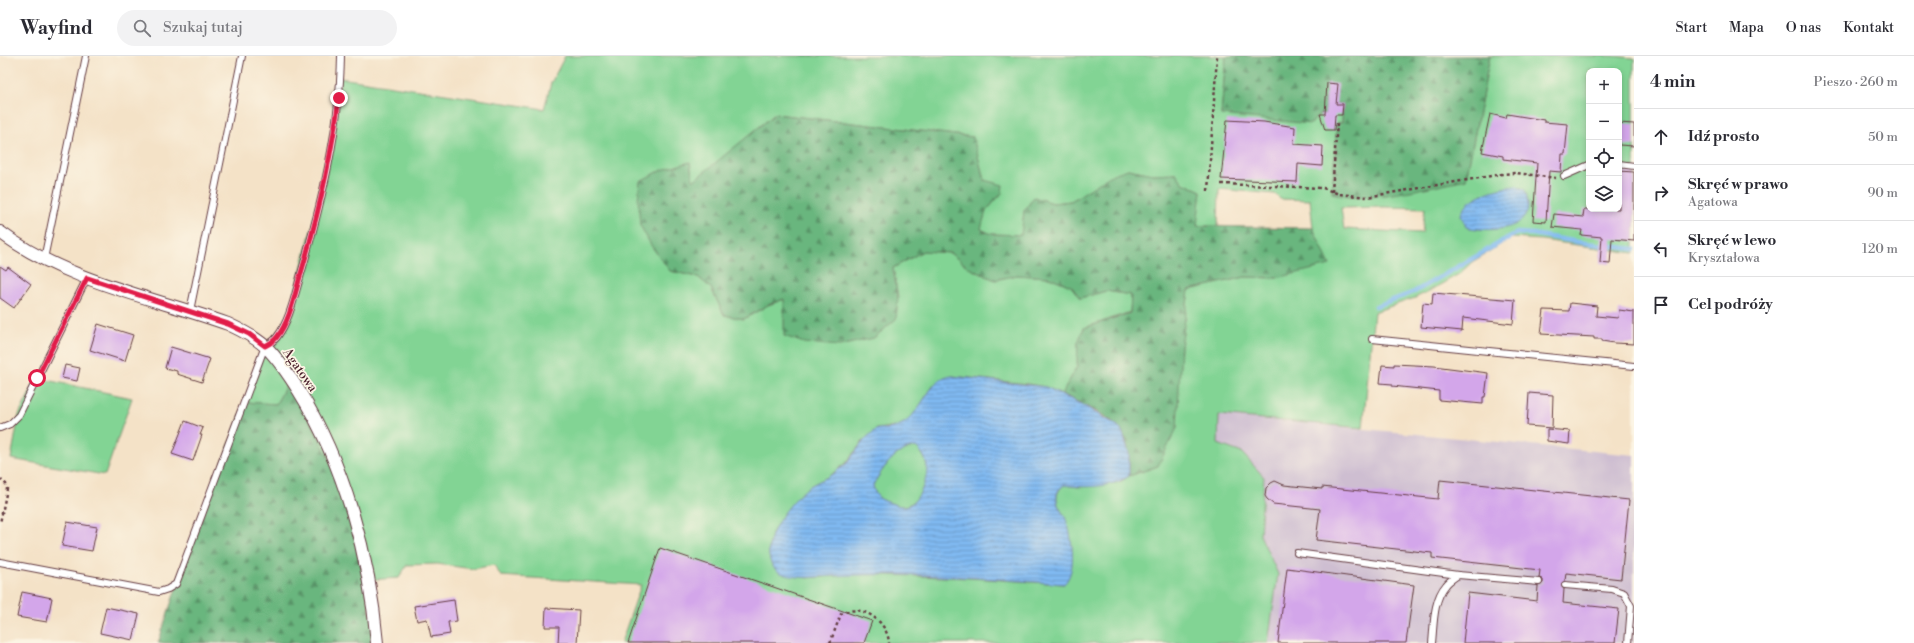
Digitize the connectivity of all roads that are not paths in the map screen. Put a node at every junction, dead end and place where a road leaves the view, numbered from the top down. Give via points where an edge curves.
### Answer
1 (86, 56) edge
2 (242, 56) edge
3 (341, 56) edge
4 (1622, 164) edge
5 (1586, 166) edge
6 (1634, 166) edge
7 (1564, 176) road end
8 (0, 232) edge
9 (44, 260) junction
10 (87, 278) junction
11 (190, 311) junction
12 (1372, 339) dead end
13 (265, 346) junction
14 (1634, 366) edge
15 (0, 428) edge
16 (1297, 553) dead end
17 (0, 562) edge
18 (1458, 575) junction
19 (1539, 582) dead end
20 (1565, 585) dead end
21 (378, 643) edge
22 (1432, 643) edge
23 (1628, 643) edge

1 - 9 lane
2 - 11 lane
3 - 13 lane via 335,129 310,241 290,310 278,336
4 - 6 lane
5 - 7 lane
8 - 9 street, Agatowa
9 - 10 street, Agatowa
10 - 11 street, Agatowa
10 - 15 lane via 19,415 10,424
11 - 13 street, Agatowa via 238,328
12 - 14 lane
13 - 17 lane via 176,584 159,592
13 - 21 street, Agatowa via 278,359 303,398 334,461 347,496 367,571
16 - 18 lane
18 - 19 lane
18 - 22 lane via 1446,585 1439,597 1435,609
20 - 23 lane via 1612,589 1624,594 1631,606

